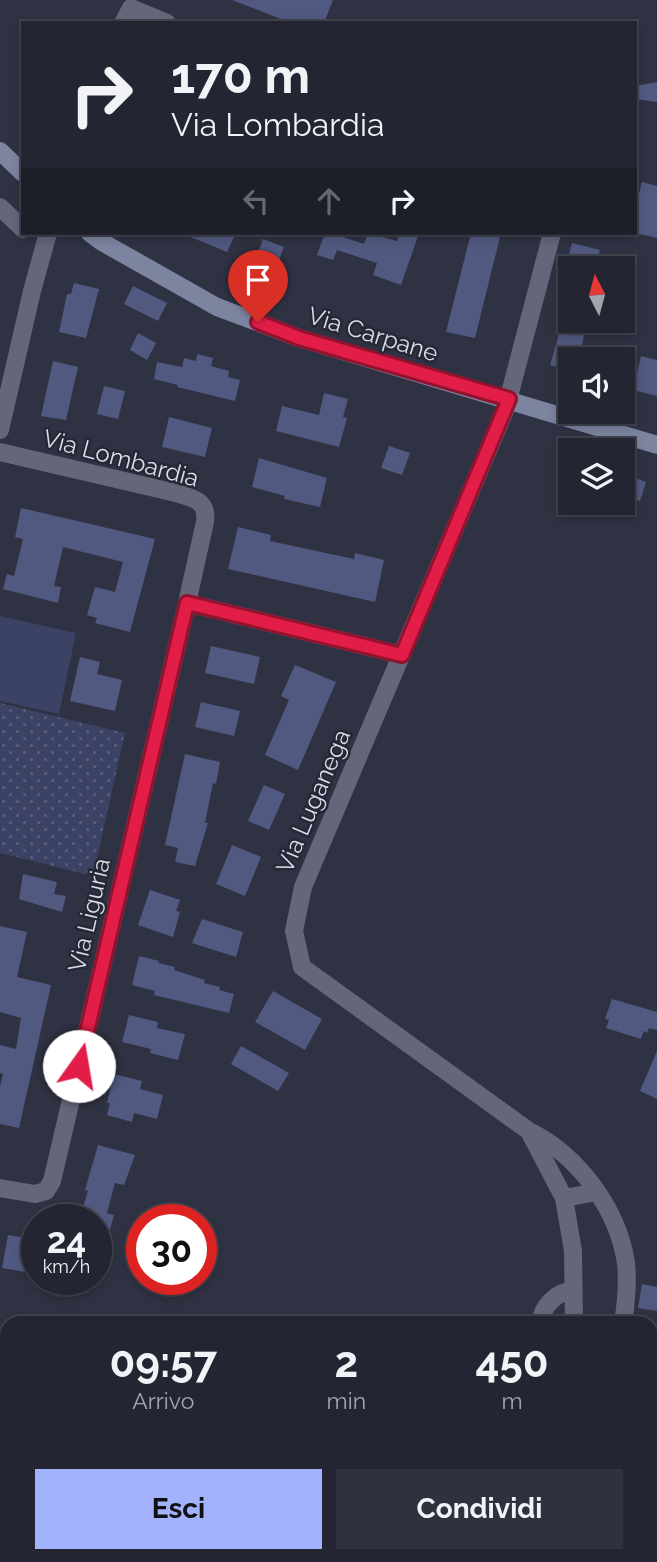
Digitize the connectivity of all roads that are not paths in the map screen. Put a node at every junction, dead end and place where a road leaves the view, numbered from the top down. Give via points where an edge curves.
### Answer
1 (123, 21) edge
2 (162, 21) edge
3 (0, 150) edge
4 (21, 171) edge
5 (0, 207) edge
6 (21, 227) edge
7 (93, 235) edge
8 (551, 235) edge
9 (47, 237) edge
10 (509, 399) junction
11 (1, 424) edge
12 (657, 445) edge
13 (0, 452) edge
14 (187, 603) junction
15 (402, 655) junction
16 (529, 1131) junction
17 (579, 1170) junction
18 (554, 1178) junction
19 (0, 1188) edge
20 (597, 1192) junction
21 (564, 1198) junction
22 (573, 1291) junction
23 (541, 1316) edge
24 (574, 1316) edge
25 (624, 1316) edge

1 - 2 street via 131,8
3 - 4 street
5 - 6 street
7 - 10 street, Via Carpane via 217,307 299,338
8 - 10 street, Via Luganega
9 - 11 street
10 - 12 street, Via Carpane
10 - 15 street, Via Luganega
13 - 14 street, Via Lombardia via 195,498 206,513
14 - 15 street
14 - 19 street, Via Liguria via 52,1181 46,1191 35,1194
15 - 16 street, Via Luganega via 303,887 294,931 302,967
16 - 17 street, Via Luganega via 552,1142
16 - 18 street, Via Luganega
17 - 18 street
17 - 20 street, Via Luganega
18 - 21 street, Via Luganega
20 - 21 street
20 - 25 street, Via Luganega via 620,1236 626,1264
21 - 22 street, Via Luganega via 573,1251
22 - 23 street via 552,1299
22 - 24 street, Via Luganega

